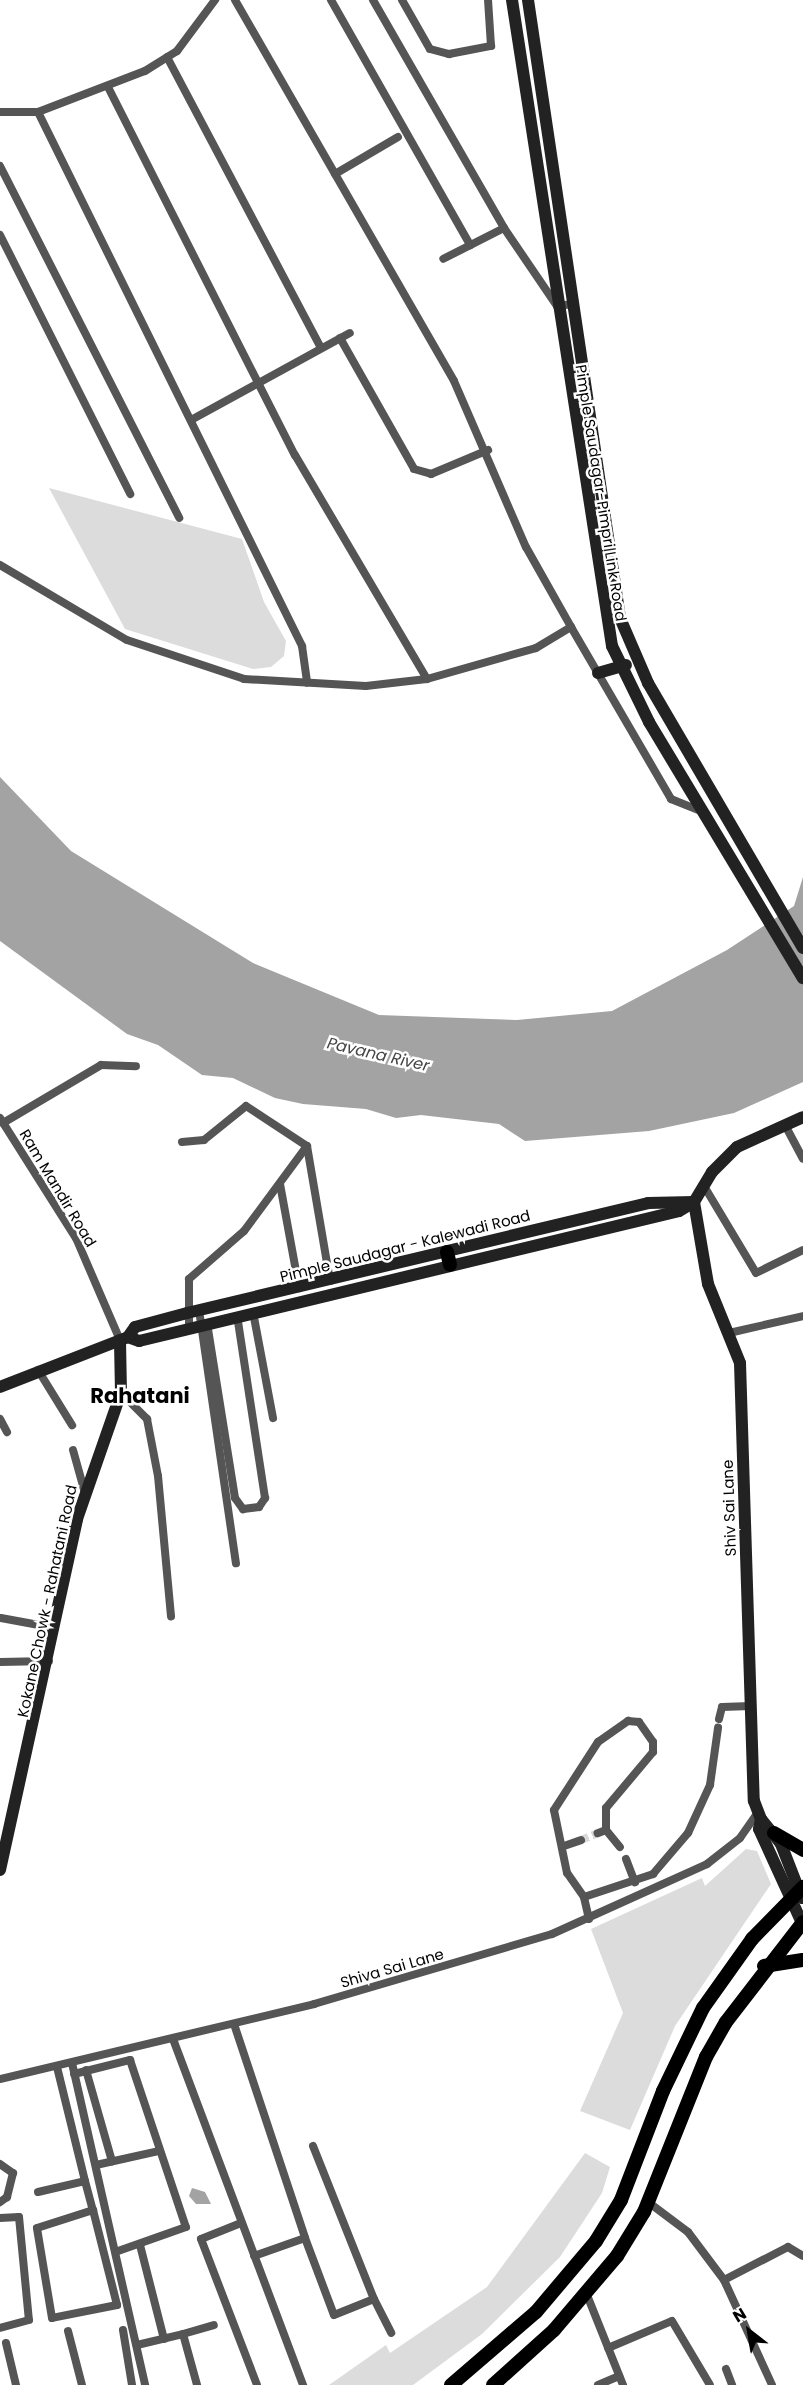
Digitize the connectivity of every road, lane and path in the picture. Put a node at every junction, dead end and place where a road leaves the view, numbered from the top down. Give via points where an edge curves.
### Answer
1 (215, 0) edge
2 (235, 0) edge
3 (331, 0) edge
4 (374, 0) edge
5 (402, 0) edge
6 (488, 0) edge
7 (512, 0) edge
8 (528, 0) edge
9 (167, 57) junction
10 (109, 89) junction
11 (0, 112) edge
12 (38, 112) junction
13 (398, 137) dead end
14 (0, 166) edge
15 (335, 174) junction
16 (504, 228) junction
17 (0, 235) edge
18 (470, 245) junction
19 (443, 259) dead end
20 (573, 304) junction
21 (557, 306) junction
22 (350, 333) dead end
23 (340, 338) junction
24 (321, 348) junction
25 (258, 382) junction
26 (191, 420) junction
27 (488, 450) junction
28 (130, 494) dead end
29 (179, 518) dead end
30 (0, 565) edge
31 (571, 627) junction
32 (637, 662) junction
33 (620, 667) junction
34 (598, 673) junction
35 (427, 679) junction
36 (307, 683) junction
37 (703, 812) junction
38 (803, 948) edge
39 (803, 978) edge
40 (136, 1066) dead end
41 (803, 1117) edge
42 (2, 1120) edge
43 (785, 1125) junction
44 (182, 1142) dead end
45 (308, 1146) junction
46 (803, 1159) edge
47 (280, 1184) junction
48 (704, 1186) junction
49 (694, 1202) junction
50 (803, 1250) edge
51 (448, 1258) junction
52 (330, 1281) junction
53 (299, 1288) junction
54 (193, 1312) junction
55 (253, 1312) junction
56 (237, 1316) junction
57 (803, 1316) edge
58 (198, 1325) junction
59 (729, 1333) junction
60 (124, 1338) junction
61 (38, 1370) junction
62 (0, 1387) edge
63 (121, 1393) junction
64 (273, 1418) dead end
65 (0, 1419) edge
66 (72, 1425) dead end
67 (7, 1432) dead end
68 (73, 1450) dead end
69 (85, 1493) junction
70 (236, 1563) dead end
71 (171, 1616) dead end
72 (1, 1618) edge
73 (55, 1628) junction
74 (49, 1661) junction
75 (0, 1662) edge
76 (751, 1706) junction
77 (759, 1815) junction
78 (774, 1833) junction
79 (581, 1840) tunnel mouth
80 (564, 1846) junction
81 (620, 1847) dead end
82 (803, 1850) edge
83 (626, 1859) dead end
84 (1, 1864) edge
85 (635, 1882) junction
86 (800, 1894) edge
87 (584, 1897) junction
88 (589, 1919) junction
89 (802, 1924) edge
90 (803, 1960) edge
91 (764, 1967) junction
92 (234, 2024) junction
93 (173, 2039) junction
94 (72, 2063) junction
95 (57, 2067) junction
96 (86, 2070) junction
97 (74, 2074) junction
98 (0, 2079) edge
99 (313, 2146) dead end
100 (159, 2151) junction
101 (112, 2161) junction
102 (0, 2164) edge
103 (96, 2165) junction
104 (85, 2181) junction
105 (38, 2192) dead end
106 (0, 2202) edge
107 (648, 2202) junction
108 (93, 2210) junction
109 (0, 2218) edge
110 (241, 2223) junction
111 (305, 2238) junction
112 (140, 2245) junction
113 (118, 2251) junction
114 (254, 2256) junction
115 (803, 2256) edge
116 (724, 2280) junction
117 (586, 2295) junction
118 (374, 2300) junction
119 (214, 2325) dead end
120 (0, 2328) edge
121 (123, 2330) dead end
122 (68, 2331) dead end
123 (391, 2333) dead end
124 (183, 2334) junction
125 (164, 2338) junction
126 (6, 2343) dead end
127 (137, 2345) junction
128 (608, 2348) junction
129 (726, 2369) dead end
130 (619, 2376) junction
131 (16, 2385) edge
132 (82, 2385) edge
133 (132, 2385) edge
134 (145, 2385) edge
135 (197, 2385) edge
136 (257, 2385) edge
137 (303, 2385) edge
138 (451, 2385) edge
139 (493, 2385) edge
140 (598, 2385) edge
141 (623, 2385) edge
142 (710, 2385) edge
143 (732, 2385) edge
144 (772, 2385) edge

1 - 9 street
2 - 15 street
3 - 18 street
4 - 16 street
5 - 6 street via 430,49 449,54 491,46
7 - 21 street, Pimple Saudagar-Pimpri Link Road
8 - 20 street, Pimple Saudagar-Pimpri Link Road
9 - 10 street
9 - 24 street
10 - 12 street
10 - 25 street
11 - 12 street
12 - 26 street
13 - 15 street
14 - 29 street
15 - 27 street
16 - 18 street
16 - 21 street
17 - 28 street
18 - 19 street
20 - 21 street
20 - 32 street, Pimple Saudagar-Pimpri Link Road via 620,618
21 - 33 street, Pimple Saudagar-Pimpri Link Road via 604,621
22 - 23 street
23 - 24 street
23 - 27 street via 414,469 431,474
24 - 25 street
25 - 26 street
25 - 35 street
26 - 36 street via 302,646
27 - 31 street via 526,547
30 - 36 street via 127,640 244,679
31 - 34 street
31 - 35 street via 536,648
32 - 33 street
32 - 38 street, Pimple Saudagar-Pimpri Link Road
33 - 34 street
33 - 37 street, Pimple Saudagar-Pimpri Link Road
34 - 37 street via 671,799
35 - 36 street via 366,686
37 - 39 street, Pimple Saudagar-Pimpri Link Road
40 - 42 street via 101,1065
41 - 43 street
42 - 60 street, Ram Mandir Road via 76,1238
43 - 46 street
43 - 48 street via 737,1147
44 - 45 street via 204,1140 246,1106
45 - 47 street
45 - 52 street
47 - 53 street
47 - 54 street via 244,1231 189,1279
48 - 49 street
48 - 50 street via 756,1274
49 - 51 street, Pimple Saudagar - Kalewadi Road via 679,1211
49 - 59 street, Shiv Sai Lane via 708,1284
51 - 52 street, Pimple Saudagar - Kalewadi Road
51 - 55 street, Pimple Saudagar - Kalewadi Road
52 - 53 street, Pimple Saudagar - Kalewadi Road
53 - 54 street, Pimple Saudagar - Kalewadi Road
54 - 58 street
54 - 60 street, Pimple Saudagar - Kalewadi Road via 135,1328
55 - 56 street, Pimple Saudagar - Kalewadi Road
55 - 64 street
56 - 58 street, Pimple Saudagar - Kalewadi Road
56 - 58 street via 265,1498 259,1507 243,1509 235,1498
57 - 59 street
58 - 60 street, Pimple Saudagar - Kalewadi Road via 140,1341
58 - 70 street
59 - 76 street, Shiv Sai Lane via 740,1363
60 - 61 street, Pimple Saudagar - Kalewadi Road
60 - 63 street, Kokane Chowk - Rahatani Road
61 - 62 street, Pimple Saudagar - Kalewadi Road
61 - 66 street
63 - 69 street, Kokane Chowk - Rahatani Road
63 - 71 street via 147,1419 158,1476
65 - 67 street
68 - 69 street
69 - 73 street, Kokane Chowk - Rahatani Road
72 - 73 street
73 - 74 street, Kokane Chowk - Rahatani Road
74 - 75 street
74 - 84 street, Kokane Chowk - Rahatani Road
76 - 77 street, Shiv Sai Lane
76 - 85 street via 722,1707 710,1785 699,1814 653,1874
77 - 78 street
77 - 86 street, Shiv Sai Lane via 759,1829
77 - 88 street, Shiva Sai Lane via 740,1838 707,1864
78 - 82 main road
78 - 86 street
79 - 80 street
80 - 81 street via 554,1818 562,1796 598,1742 634,1721 644,1728 654,1749 606,1808 602,1832
80 - 87 street via 567,1873
83 - 85 street
85 - 87 street
86 - 89 street
86 - 138 main road via 752,1939 704,2008 663,2091 621,2200 596,2241 536,2312
87 - 88 street
88 - 92 street, Shiva Sai Lane via 431,1971
89 - 91 main road
90 - 91 main road
91 - 107 main road via 706,2057
92 - 93 street, Shiva Sai Lane
92 - 111 street
93 - 94 street, Shiva Sai Lane
93 - 110 street
94 - 95 street, Shiva Sai Lane
94 - 97 street
95 - 98 street, Shiva Sai Lane
95 - 104 street
96 - 97 street
96 - 100 street via 130,2060
96 - 101 street
97 - 103 street
99 - 118 street
100 - 101 street
100 - 112 street via 186,2227
101 - 103 street
102 - 106 street via 13,2173 7,2197
103 - 113 street
104 - 105 street
104 - 108 street
107 - 116 street via 688,2232
107 - 117 main road
108 - 108 street via 117,2304 52,2318 37,2228
109 - 120 street via 19,2217 29,2320
110 - 114 street
110 - 136 street via 201,2239
111 - 114 street
111 - 118 street via 334,2315
112 - 113 street
112 - 125 street
113 - 127 street
114 - 137 street
115 - 116 street via 788,2247
116 - 144 street
117 - 128 street
117 - 139 main road
118 - 123 street
119 - 124 street
121 - 133 street
122 - 132 street
124 - 125 street
124 - 135 street
125 - 127 street
126 - 131 street
127 - 134 street
128 - 130 street
128 - 142 street via 672,2321
129 - 143 street
130 - 140 street
130 - 141 street

